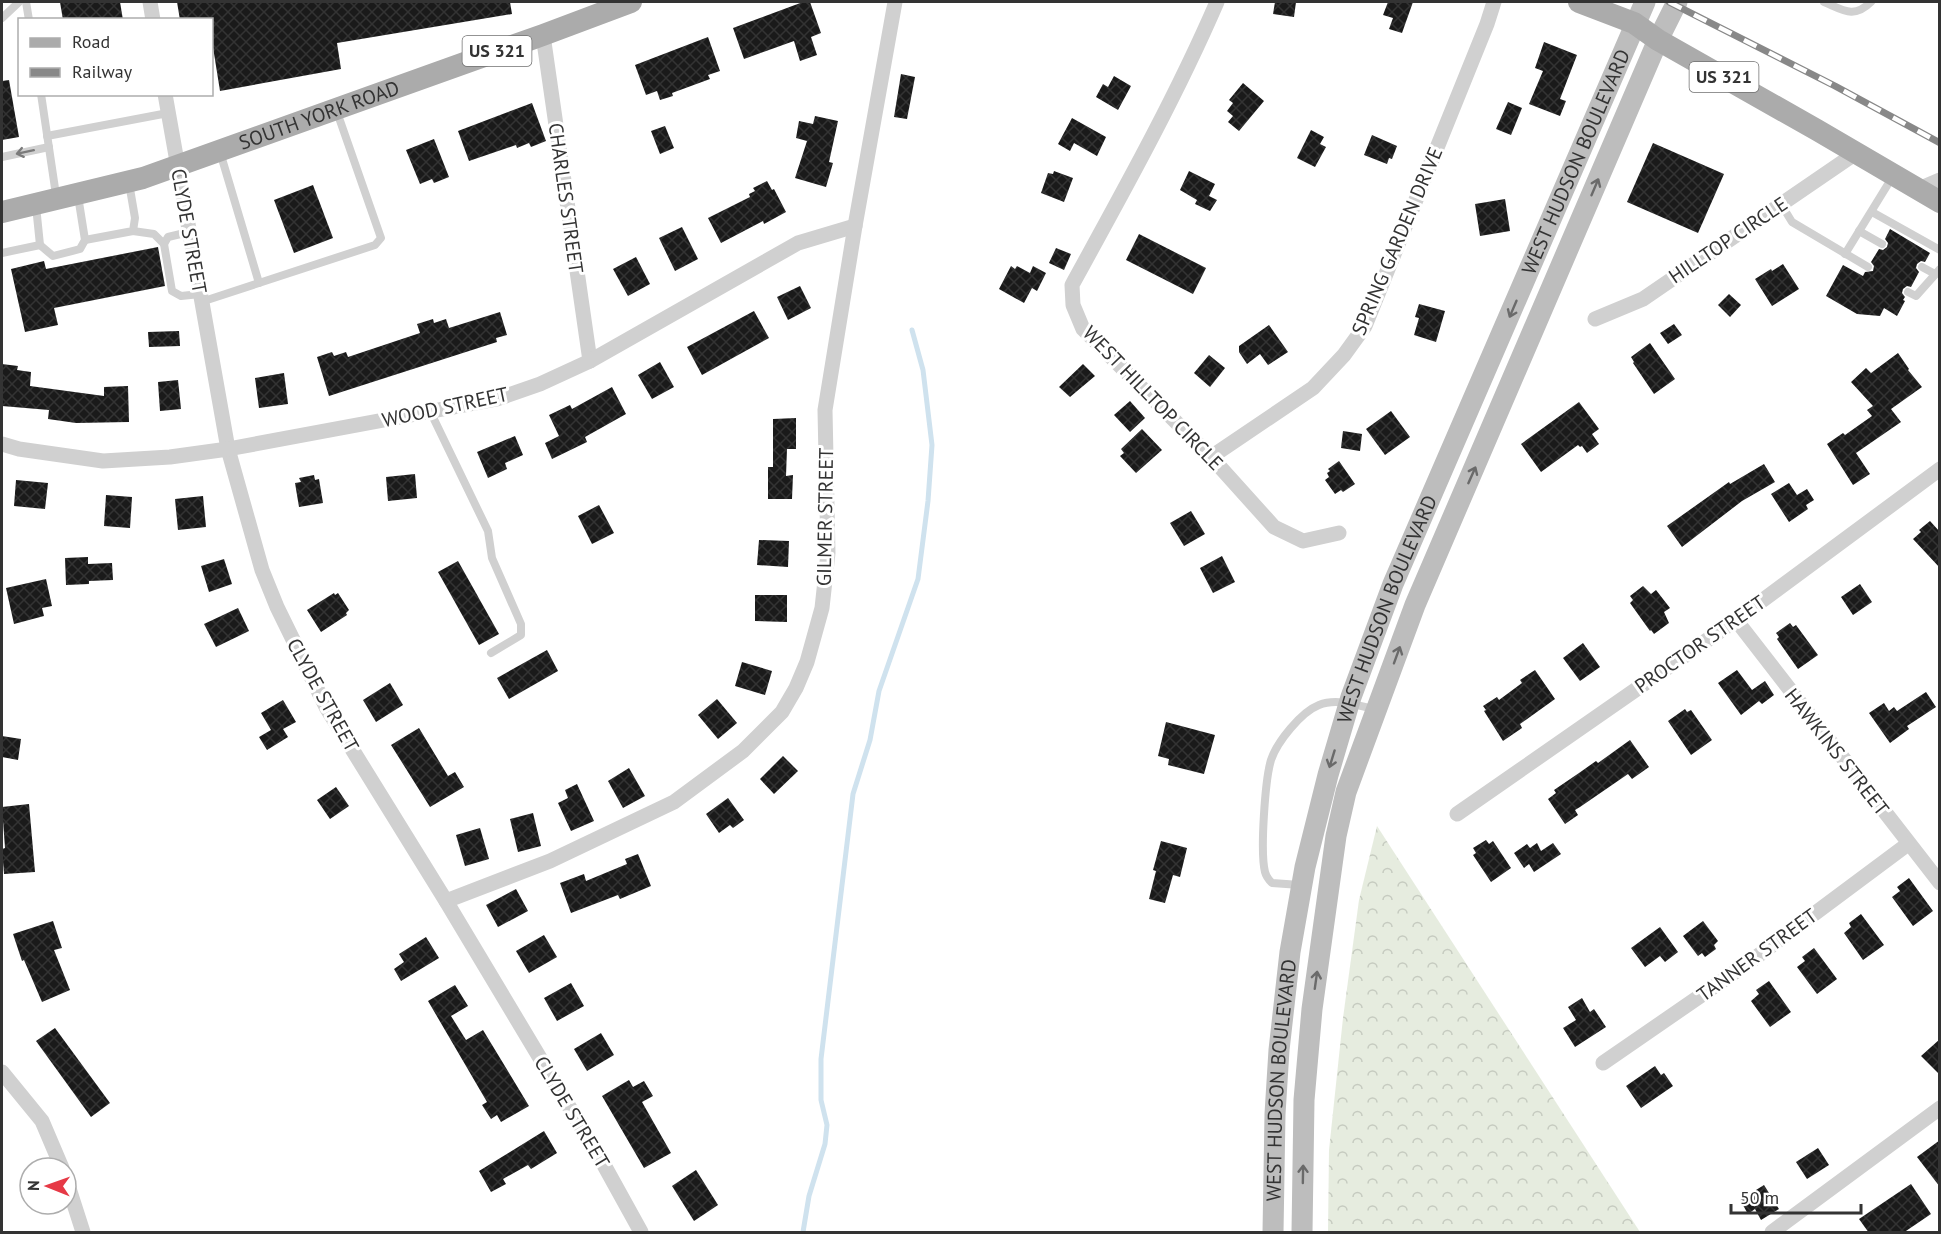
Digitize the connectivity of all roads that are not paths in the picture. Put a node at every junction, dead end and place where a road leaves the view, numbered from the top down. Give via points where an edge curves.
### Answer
1 (19, 2) edge
2 (26, 2) edge
3 (150, 2) edge
4 (631, 2) edge
5 (895, 2) edge
6 (1217, 2) edge
7 (1494, 2) edge
8 (1579, 2) edge
9 (1645, 2) edge
10 (1677, 2) edge
11 (1824, 2) edge
12 (1871, 2) edge
13 (2, 18) edge
14 (29, 18) edge
15 (153, 18) edge
16 (1634, 23) junction
17 (543, 35) junction
18 (1658, 40) junction
19 (41, 96) edge
20 (165, 96) edge
21 (336, 109) junction
22 (168, 113) junction
23 (47, 136) junction
24 (49, 147) junction
25 (220, 150) junction
26 (1856, 153) junction
27 (2, 157) edge
28 (177, 165) junction
29 (1894, 175) junction
30 (1940, 180) edge
31 (129, 181) junction
32 (1919, 189) junction
33 (57, 199) junction
34 (1940, 202) edge
35 (1781, 204) junction
36 (2, 212) edge
37 (1872, 212) junction
38 (855, 226) junction
39 (133, 231) junction
40 (1859, 231) junction
41 (189, 232) junction
42 (85, 240) junction
43 (164, 244) junction
44 (1882, 244) dead end
45 (40, 245) junction
46 (1940, 250) edge
47 (2, 253) edge
48 (1845, 254) junction
49 (1868, 267) dead end
50 (1922, 267) dead end
51 (1937, 271) edge
52 (259, 283) junction
53 (1908, 292) dead end
54 (201, 298) junction
55 (1595, 319) dead end
56 (590, 361) junction
57 (430, 411) junction
58 (2, 444) edge
59 (228, 449) junction
60 (1211, 457) junction
61 (1940, 469) edge
62 (1339, 533) dead end
63 (1736, 620) junction
64 (491, 653) dead end
65 (1349, 703) junction
66 (1376, 710) junction
67 (1457, 814) dead end
68 (1908, 844) junction
69 (1940, 883) edge
70 (1302, 885) junction
71 (446, 901) junction
72 (1603, 1064) dead end
73 (2, 1072) edge
74 (1940, 1108) edge
75 (57, 1156) edge
76 (78, 1216) edge
77 (636, 1231) edge
78 (83, 1233) edge
79 (1273, 1233) edge
80 (1302, 1233) edge
81 (1772, 1233) edge

1 - 13 lane
2 - 14 lane
3 - 15 street
4 - 17 main road, SOUTH YORK ROAD / US 321
5 - 38 street, GILMER STREET
6 - 60 street, WEST HILLTOP CIRCLE via 1139,162 1072,285 1073,305 1083,328
7 - 60 street, SPRING GARDEN DRIVE via 1365,326 1344,356 1313,388
8 - 16 main road, US 321
9 - 16 main road, WEST HUDSON BOULEVARD
10 - 18 main road, WEST HUDSON BOULEVARD
11 - 12 lane via 1848,12 1863,10
16 - 18 main road, US 321
16 -> 65 main road, WEST HUDSON BOULEVARD via 1393,584
17 - 21 main road, SOUTH YORK ROAD / US 321
17 - 56 street, CHARLES STREET
18 - 26 main road, US 321
66 -> 18 main road, WEST HUDSON BOULEVARD via 1415,605
19 - 23 lane
20 - 22 street, CLYDE STREET
21 - 25 main road, SOUTH YORK ROAD / US 321
21 - 52 lane via 381,238 375,245
22 - 23 lane
22 - 28 street, CLYDE STREET
23 - 24 lane
24 -> 27 lane
24 - 33 lane
25 - 28 main road, SOUTH YORK ROAD / US 321
25 - 52 lane
26 - 29 main road, US 321
26 - 35 street, HILLTOP CIRCLE
28 - 31 main road, SOUTH YORK ROAD / US 321
28 - 41 street, CLYDE STREET
29 - 32 main road, US 321
29 - 37 lane
30 - 32 street
31 - 33 main road, SOUTH YORK ROAD / US 321
31 - 39 lane via 135,218
32 - 34 main road, US 321
33 - 36 main road, SOUTH YORK ROAD / US 321
33 - 42 lane
33 - 45 lane
35 - 48 lane via 1792,222
35 - 55 street, HILLTOP CIRCLE via 1643,299
37 - 40 lane
37 - 46 lane
38 - 56 street, WOOD STREET via 798,243
38 - 71 street, GILMER STREET via 825,410 828,553 822,608 807,662 782,712 743,751 674,802 550,861
39 - 42 lane
39 - 43 lane via 154,234
40 - 44 lane
40 - 48 lane
41 - 43 lane via 168,237
41 - 54 street, CLYDE STREET
42 - 45 lane via 80,249 53,256
43 - 54 lane via 172,291
45 - 47 lane
48 - 49 lane
50 - 51 lane
51 - 53 lane via 1916,296
52 - 54 lane
54 - 59 street, CLYDE STREET
56 - 57 street, WOOD STREET via 496,399
57 - 59 street, WOOD STREET
57 - 64 lane via 488,531 492,558 521,624 521,635
58 - 59 street, WOOD STREET via 103,461
59 - 71 street, CLYDE STREET via 262,570 299,655 326,707
60 - 62 street, WEST HILLTOP CIRCLE via 1274,527 1303,541
61 - 63 street, PROCTOR STREET
63 - 67 street, PROCTOR STREET
63 - 68 street, HAWKINS STREET
65 - 66 lane
65 -> 70 main road, WEST HUDSON BOULEVARD
65 - 70 lane via 1327,703 1309,710 1282,740 1271,760 1264,809 1264,871 1272,883
80 -> 66 main road, WEST HUDSON BOULEVARD via 1304,1100 1330,873 1346,792
68 - 69 street, HAWKINS STREET
68 - 72 street, TANNER STREET via 1751,961
70 - 79 main road, WEST HUDSON BOULEVARD via 1279,1050
71 - 77 street, CLYDE STREET via 598,1155
73 - 75 street via 42,1121
74 - 81 street
76 - 78 street

